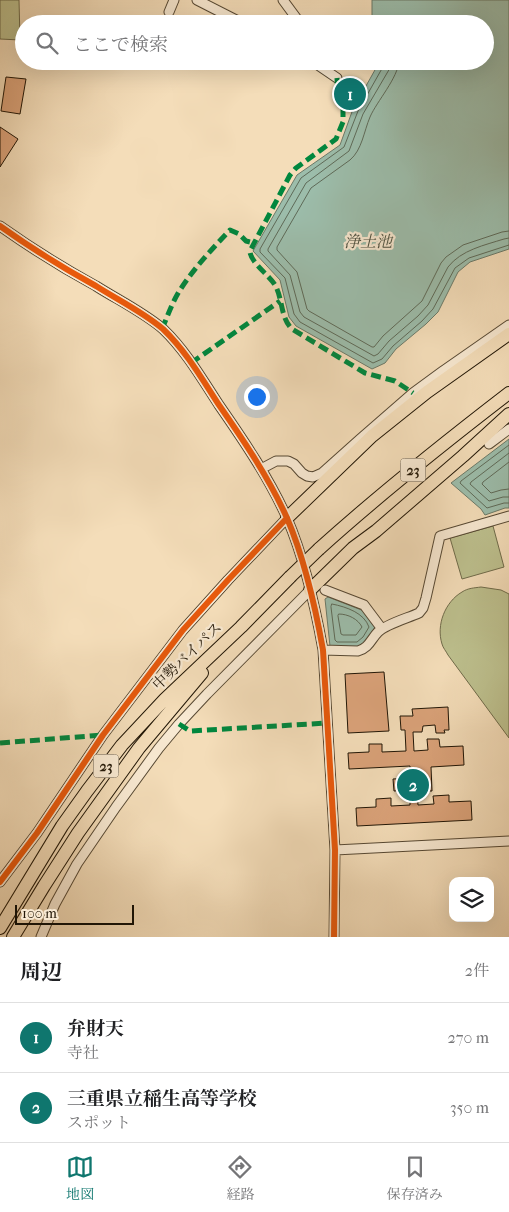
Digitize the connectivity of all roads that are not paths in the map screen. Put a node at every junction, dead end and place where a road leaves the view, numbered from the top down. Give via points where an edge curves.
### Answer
1 (174, 0) edge
2 (196, 0) edge
3 (283, 0) edge
4 (169, 12) dead end
5 (218, 15) edge
6 (294, 15) edge
7 (325, 70) edge
8 (337, 78) dead end
9 (0, 226) edge
10 (509, 325) edge
11 (509, 334) edge
12 (509, 393) edge
13 (509, 414) edge
14 (509, 429) edge
15 (489, 444) dead end
16 (261, 469) junction
17 (509, 516) edge
18 (287, 518) junction
19 (310, 590) junction
20 (325, 590) dead end
21 (241, 628) junction
22 (382, 628) junction
23 (323, 650) junction
24 (509, 841) edge
25 (335, 850) junction
26 (0, 882) edge
27 (0, 928) edge
28 (13, 937) edge
29 (41, 937) edge
30 (334, 937) edge

1 - 4 street
2 - 5 street
3 - 6 street
7 - 8 street
9 - 16 street via 162,329 192,363
10 - 16 street via 413,393 322,473 307,476 288,461 276,461
11 - 18 highway via 372,436
12 - 21 highway, 中勢バイパス / 23, bridge via 319,549
13 - 19 highway via 353,548
14 - 15 street
16 - 18 street
17 - 22 street via 440,536 423,608 419,613
18 - 19 street
18 - 26 street via 183,630
19 - 23 street
19 - 29 street via 207,694 159,748 77,864
20 - 22 street via 364,606
21 - 27 highway, 中勢バイパス / 23 via 165,699 122,745 62,826
21 - 28 highway, 中勢バイパス / 23 via 139,748 78,833
22 - 23 street via 368,646 358,652
23 - 25 street
24 - 25 street
25 - 30 street

